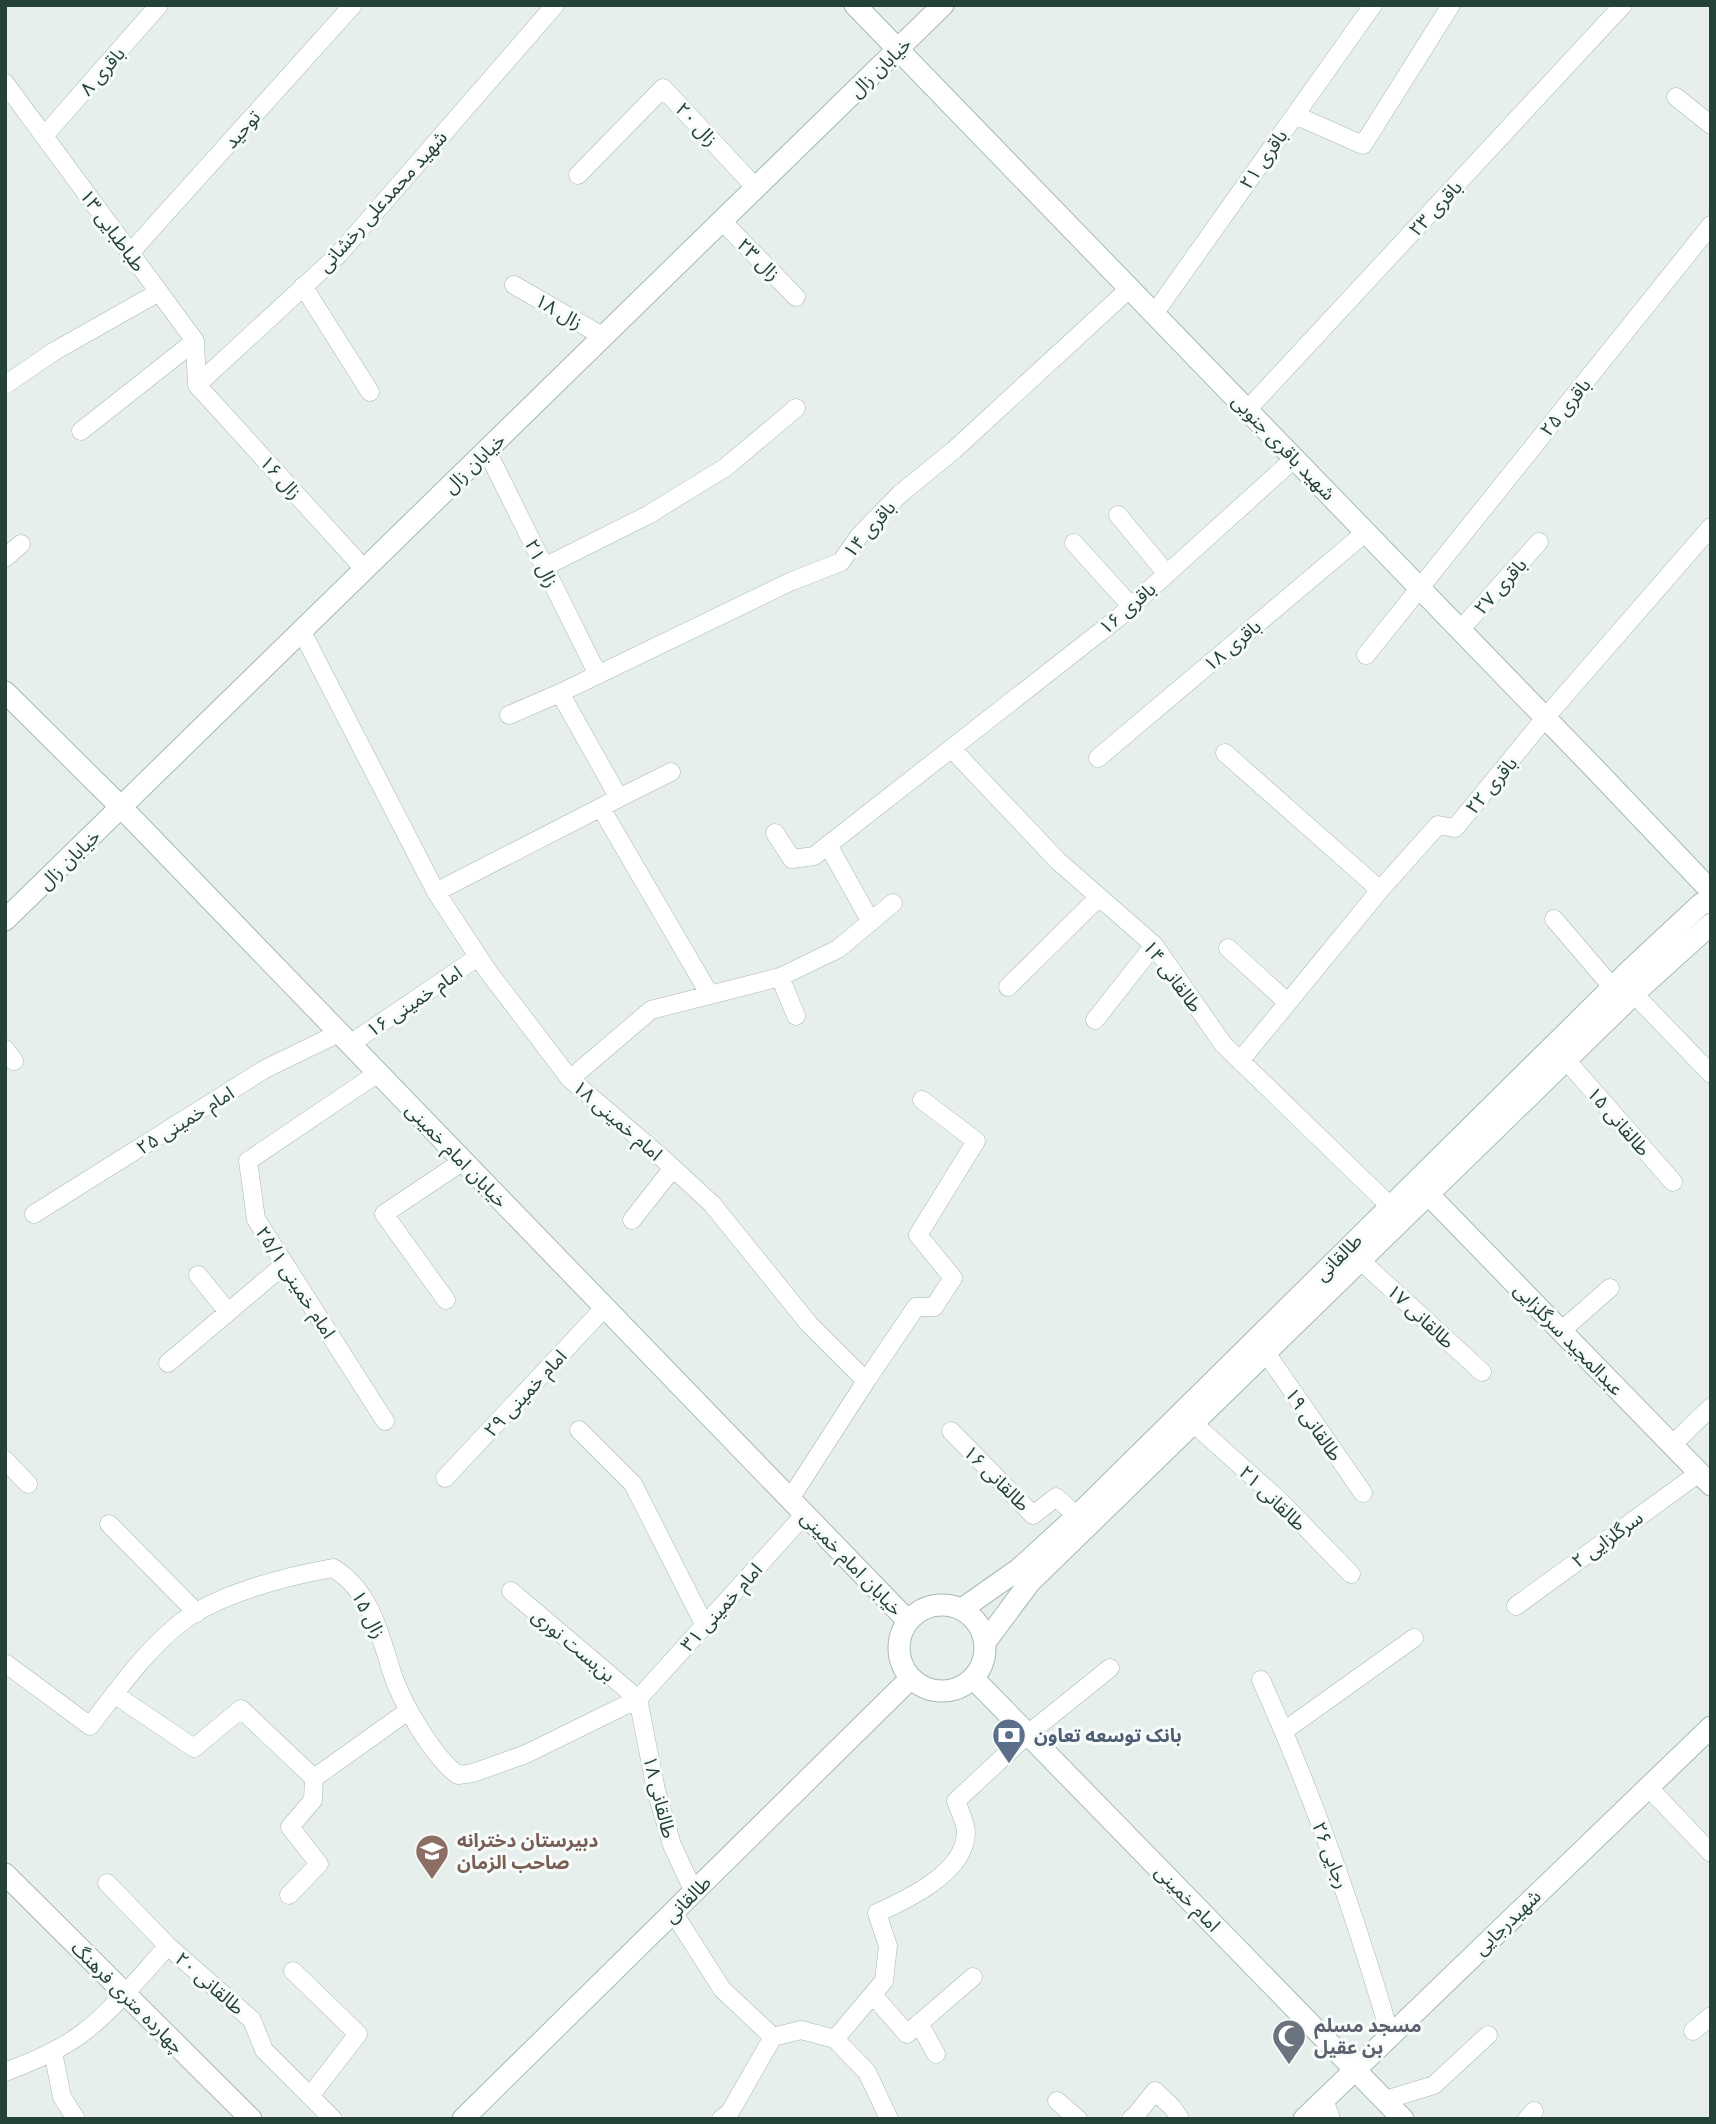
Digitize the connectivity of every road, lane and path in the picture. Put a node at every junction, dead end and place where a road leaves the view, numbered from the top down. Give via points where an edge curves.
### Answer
1 (159, 5) edge
2 (353, 5) edge
3 (555, 5) edge
4 (855, 5) edge
5 (943, 5) edge
6 (1451, 5) edge
7 (1623, 5) edge
8 (1372, 6) edge
9 (898, 49) junction
10 (5, 83) edge
11 (1676, 97) dead end
12 (1295, 115) junction
13 (1711, 124) edge
14 (44, 136) junction
15 (578, 175) dead end
16 (756, 188) junction
17 (722, 221) junction
18 (1711, 225) edge
19 (130, 253) junction
20 (514, 285) dead end
21 (303, 286) junction
22 (1129, 289) junction
23 (159, 292) junction
24 (796, 296) dead end
25 (1154, 314) junction
26 (604, 337) junction
27 (195, 341) junction
28 (5, 385) edge
29 (197, 385) junction
30 (370, 392) dead end
31 (796, 408) dead end
32 (1247, 410) junction
33 (81, 431) dead end
34 (487, 451) junction
35 (1294, 458) junction
36 (1118, 515) dead end
37 (1711, 527) edge
38 (1366, 532) junction
39 (1539, 542) dead end
40 (1074, 543) dead end
41 (21, 544) dead end
42 (5, 558) edge
43 (544, 567) junction
44 (365, 570) junction
45 (1167, 574) junction
46 (1420, 588) junction
47 (1131, 606) junction
48 (1461, 630) junction
49 (302, 632) junction
50 (1366, 656) dead end
51 (598, 675) junction
52 (5, 692) edge
53 (560, 693) junction
54 (509, 715) dead end
55 (1545, 718) junction
56 (952, 748) junction
57 (1225, 753) dead end
58 (1098, 758) dead end
59 (671, 772) dead end
60 (619, 798) junction
61 (122, 808) junction
62 (601, 808) junction
63 (775, 833) dead end
64 (828, 845) junction
65 (1380, 890) junction
66 (1711, 891) edge
67 (436, 892) junction
68 (1099, 897) junction
69 (1711, 902) edge
70 (893, 903) dead end
71 (1554, 919) dead end
72 (5, 920) edge
73 (871, 922) junction
74 (1711, 924) edge
75 (1154, 945) junction
76 (1228, 948) dead end
77 (478, 957) junction
78 (780, 977) junction
79 (1007, 987) dead end
80 (1613, 988) junction
81 (710, 995) junction
82 (1634, 995) junction
83 (1288, 1003) junction
84 (796, 1016) dead end
85 (1095, 1020) dead end
86 (345, 1039) junction
87 (1566, 1060) junction
88 (1240, 1061) junction
89 (378, 1073) junction
90 (1711, 1074) edge
91 (570, 1079) junction
92 (922, 1100) dead end
93 (463, 1161) junction
94 (673, 1168) junction
95 (1672, 1182) dead end
96 (1428, 1194) junction
97 (1390, 1206) junction
98 (34, 1214) dead end
99 (632, 1220) dead end
100 (1360, 1260) junction
101 (285, 1264) junction
102 (198, 1275) dead end
103 (1610, 1288) dead end
104 (446, 1300) dead end
105 (605, 1307) junction
106 (228, 1312) junction
107 (1561, 1331) junction
108 (1266, 1353) junction
109 (168, 1363) dead end
110 (1482, 1372) dead end
111 (866, 1381) junction
112 (1711, 1407) edge
113 (386, 1421) dead end
114 (1193, 1423) junction
115 (579, 1430) dead end
116 (951, 1431) dead end
117 (1672, 1445) junction
118 (5, 1460) edge
119 (445, 1478) dead end
120 (1705, 1479) edge
121 (28, 1484) dead end
122 (1363, 1493) dead end
123 (790, 1499) junction
124 (805, 1514) junction
125 (1077, 1516) junction
126 (109, 1524) dead end
127 (1351, 1574) dead end
128 (511, 1591) dead end
129 (1516, 1605) dead end
130 (962, 1609) junction
131 (197, 1614) junction
132 (908, 1621) junction
133 (705, 1626) junction
134 (1414, 1638) dead end
135 (986, 1641) junction
136 (5, 1663) edge
137 (1110, 1668) dead end
138 (911, 1678) junction
139 (973, 1678) junction
140 (1261, 1680) dead end
141 (114, 1694) junction
142 (638, 1699) junction
143 (408, 1711) junction
144 (1711, 1727) edge
145 (1284, 1731) junction
146 (1028, 1734) junction
147 (314, 1778) junction
148 (1648, 1787) junction
149 (1711, 1853) edge
150 (5, 1874) edge
151 (107, 1883) dead end
152 (694, 1892) junction
153 (289, 1895) dead end
154 (673, 1912) junction
155 (168, 1945) junction
156 (293, 1971) dead end
157 (973, 1978) dead end
158 (124, 1993) junction
159 (873, 1995) junction
160 (1711, 2016) edge
161 (919, 2023) junction
162 (1693, 2031) dead end
163 (1390, 2035) junction
164 (1488, 2035) dead end
165 (773, 2037) junction
166 (835, 2039) junction
167 (53, 2052) junction
168 (936, 2054) dead end
169 (1354, 2069) junction
170 (5, 2072) edge
171 (310, 2096) junction
172 (1385, 2099) junction
173 (1057, 2101) dead end
174 (1327, 2109) edge
175 (76, 2119) edge
176 (251, 2119) edge
177 (333, 2119) edge
178 (463, 2119) edge
179 (721, 2119) edge
180 (889, 2119) edge
181 (1078, 2119) edge
182 (1131, 2119) edge
183 (1180, 2119) edge
184 (1304, 2119) edge
185 (1404, 2119) edge

1 - 14 street, باقری ۸
2 - 19 street, توحید
3 - 21 street, شهید محمدعلی رخشانی via 338,254
4 - 9 main road, شهید باقری جنوبی
5 - 9 main road, خیابان زال
6 - 12 street via 1363,145
7 - 32 street, باقری ۲۳
8 - 12 street, باقری ۲۱
9 - 16 main road, خیابان زال
9 - 22 main road, شهید باقری جنوبی
10 - 14 street, طباطبایی ۱۳
11 - 13 street
12 - 25 street, باقری ۲۱
14 - 19 street, طباطبایی ۱۳
15 - 16 street, زال ۲۰ via 663,88
16 - 17 main road, خیابان زال
17 - 24 street, زال ۲۳
17 - 26 main road, خیابان زال
18 - 46 street, باقری ۲۵
19 - 23 street, طباطبایی ۱۳
20 - 26 street, زال ۱۸
21 - 29 street, شهید محمدعلی رخشانی
21 - 30 street
22 - 25 main road, شهید باقری جنوبی
22 - 51 street, باقری ۱۴ via 900,494 841,562
23 - 27 street, طباطبایی ۱۳
23 - 28 street
25 - 32 main road, شهید باقری جنوبی
26 - 34 main road, خیابان زال
27 - 29 street
27 - 33 street
29 - 44 street, زال ۱۶
31 - 43 street via 726,467 648,515
32 - 35 main road, شهید باقری جنوبی
34 - 43 street, زال ۲۱
34 - 44 main road, خیابان زال
35 - 38 main road, شهید باقری جنوبی
35 - 45 street, باقری ۱۶
36 - 45 street
37 - 55 street, باقری ۲۲
38 - 46 main road, شهید باقری جنوبی
38 - 58 street, باقری ۱۸
39 - 48 street, باقری ۲۷
40 - 47 street
41 - 42 street
43 - 51 street, زال ۲۱
44 - 49 main road, خیابان زال
45 - 47 street, باقری ۱۶
46 - 48 main road, شهید باقری جنوبی
46 - 50 street, باقری ۲۵
47 - 56 street, باقری ۱۶
48 - 55 main road, شهید باقری جنوبی
49 - 61 main road, خیابان زال
49 - 67 street, امام خمینی ۱۸
51 - 53 street, باقری ۱۴
52 - 61 main road, خیابان امام خمینی
53 - 54 street, باقری ۱۴
53 - 60 street
55 - 65 street, باقری ۲۲ via 1455,828 1438,825
55 - 66 main road, شهید باقری جنوبی
56 - 64 street, باقری ۱۶
56 - 68 street, طالقانی ۱۴ via 1058,861
57 - 65 street
59 - 60 street
60 - 62 street
61 - 72 main road, خیابان زال
61 - 86 main road, خیابان امام خمینی
62 - 67 street
62 - 81 street
63 - 64 street, باقری ۱۶ via 792,859 814,856
64 - 73 street
65 - 83 street, باقری ۲۲
67 - 77 street, امام خمینی ۱۸
68 - 75 street, طالقانی ۱۴
68 - 79 street
69 - 80 main road, طالقانی via 1701,904
70 - 73 street
71 - 80 street
73 - 78 street via 838,949
74 - 82 main road, طالقانی
75 - 85 street
75 - 88 street, طالقانی ۱۴ via 1223,1044
76 - 83 street
77 - 86 street, امام خمینی ۱۶
77 - 91 street, امام خمینی ۱۸
78 - 81 street
78 - 84 street
80 - 97 main road, طالقانی
81 - 91 street via 651,1010
82 - 87 main road, طالقانی
82 - 90 street
83 - 88 street, باقری ۲۲
86 - 89 main road, خیابان امام خمینی
86 - 98 street, امام خمینی ۲۵ via 265,1069
87 - 95 street, طالقانی ۱۵
87 - 96 main road, طالقانی
88 - 97 street, طالقانی ۱۴
89 - 93 main road, خیابان امام خمینی
89 - 101 street, امام خمینی ۲۵/۱ via 248,1161 256,1219
91 - 94 street, امام خمینی ۱۸
92 - 111 street via 976,1141 918,1235 953,1278 934,1307 916,1307
93 - 104 street via 384,1214
93 - 105 main road, خیابان امام خمینی
94 - 99 street
94 - 111 street, امام خمینی ۱۸ via 712,1204 809,1324
96 - 100 main road, طالقانی
96 - 107 main road, عبدالمجید سرگلزایی
97 - 125 main road, طالقانی
100 - 108 main road, طالقانی
100 - 110 street, طالقانی ۱۷
101 - 106 street
101 - 113 street, امام خمینی ۲۵/۱
102 - 106 street
103 - 107 street
105 - 119 street, امام خمینی ۲۹
105 - 123 main road, خیابان امام خمینی
106 - 109 street
107 - 117 main road, عبدالمجید سرگلزایی
108 - 114 main road, طالقانی
108 - 122 street, طالقانی ۱۹
111 - 123 street
112 - 117 street
114 - 127 street, طالقانی ۲۱ via 1279,1500
114 - 135 main road, طالقانی via 1030,1582
115 - 133 street via 633,1484
116 - 125 street, طالقانی ۱۶ via 1033,1515 1056,1497
117 - 120 main road, عبدالمجید سرگلزایی
118 - 121 street
120 - 129 street, سرگلزایی ۲
123 - 124 main road, خیابان امام خمینی
124 - 132 main road, خیابان امام خمینی
124 - 133 street, امام خمینی ۳۱
125 - 130 main road, طالقانی via 1019,1569
126 - 131 street
128 - 142 street, بن‌بست نوری
130 - 132 main road via 933,1605
130 - 135 main road via 974,1617
131 - 141 street, زال ۱۵ via 183,1621
131 - 143 street, زال ۱۵ via 261,1585 333,1568 348,1576 370,1610
132 - 138 main road via 901,1631 899,1656
133 - 142 street, امام خمینی ۳۱
134 - 145 street
135 - 139 main road via 981,1667
136 - 141 street, زال ۱۵ via 90,1726
137 - 146 street
138 - 139 main road via 936,1691 962,1686
138 - 152 main road, طالقانی
139 - 146 main road, امام خمینی
140 - 145 street, رجایی ۲۶
141 - 147 street via 194,1748 241,1709
142 - 143 street, زال ۱۵ via 526,1754 458,1775
142 - 152 street, طالقانی ۱۸ via 656,1790 672,1844
143 - 147 street
144 - 148 main road, شهیدرجایی
145 - 163 street, رجایی ۲۶ via 1360,1932
146 - 159 street via 956,1801 966,1832 958,1861 915,1896 877,1913 888,1946 884,1981
146 - 169 main road, امام خمینی
147 - 153 street via 313,1800 290,1827 319,1864
148 - 149 street
148 - 163 main road, شهیدرجایی
150 - 158 main road, چهارده متری فرهنگ
151 - 155 street, طالقانی ۲۰
152 - 154 main road, طالقانی
154 - 165 street via 722,1989
154 - 178 main road, طالقانی
155 - 158 street
155 - 171 street, طالقانی ۲۰ via 252,2020 264,2050
156 - 171 street via 358,2034
157 - 161 street
158 - 167 street via 83,2033
158 - 176 main road, چهارده متری فرهنگ
159 - 161 street via 907,2034
159 - 166 street
160 - 162 street
161 - 168 street
163 - 169 main road, شهیدرجایی
164 - 172 street via 1434,2085
165 - 166 street via 801,2031
165 - 179 street via 730,2112
166 - 180 street via 867,2072
167 - 170 street
167 - 175 street via 62,2097
169 - 172 main road, امام خمینی
169 - 174 main road, شهیدرجایی
171 - 177 street, طالقانی ۲۰
172 - 185 main road, امام خمینی
173 - 181 street
174 - 184 main road, شهیدرجایی
182 - 183 street via 1155,2091

